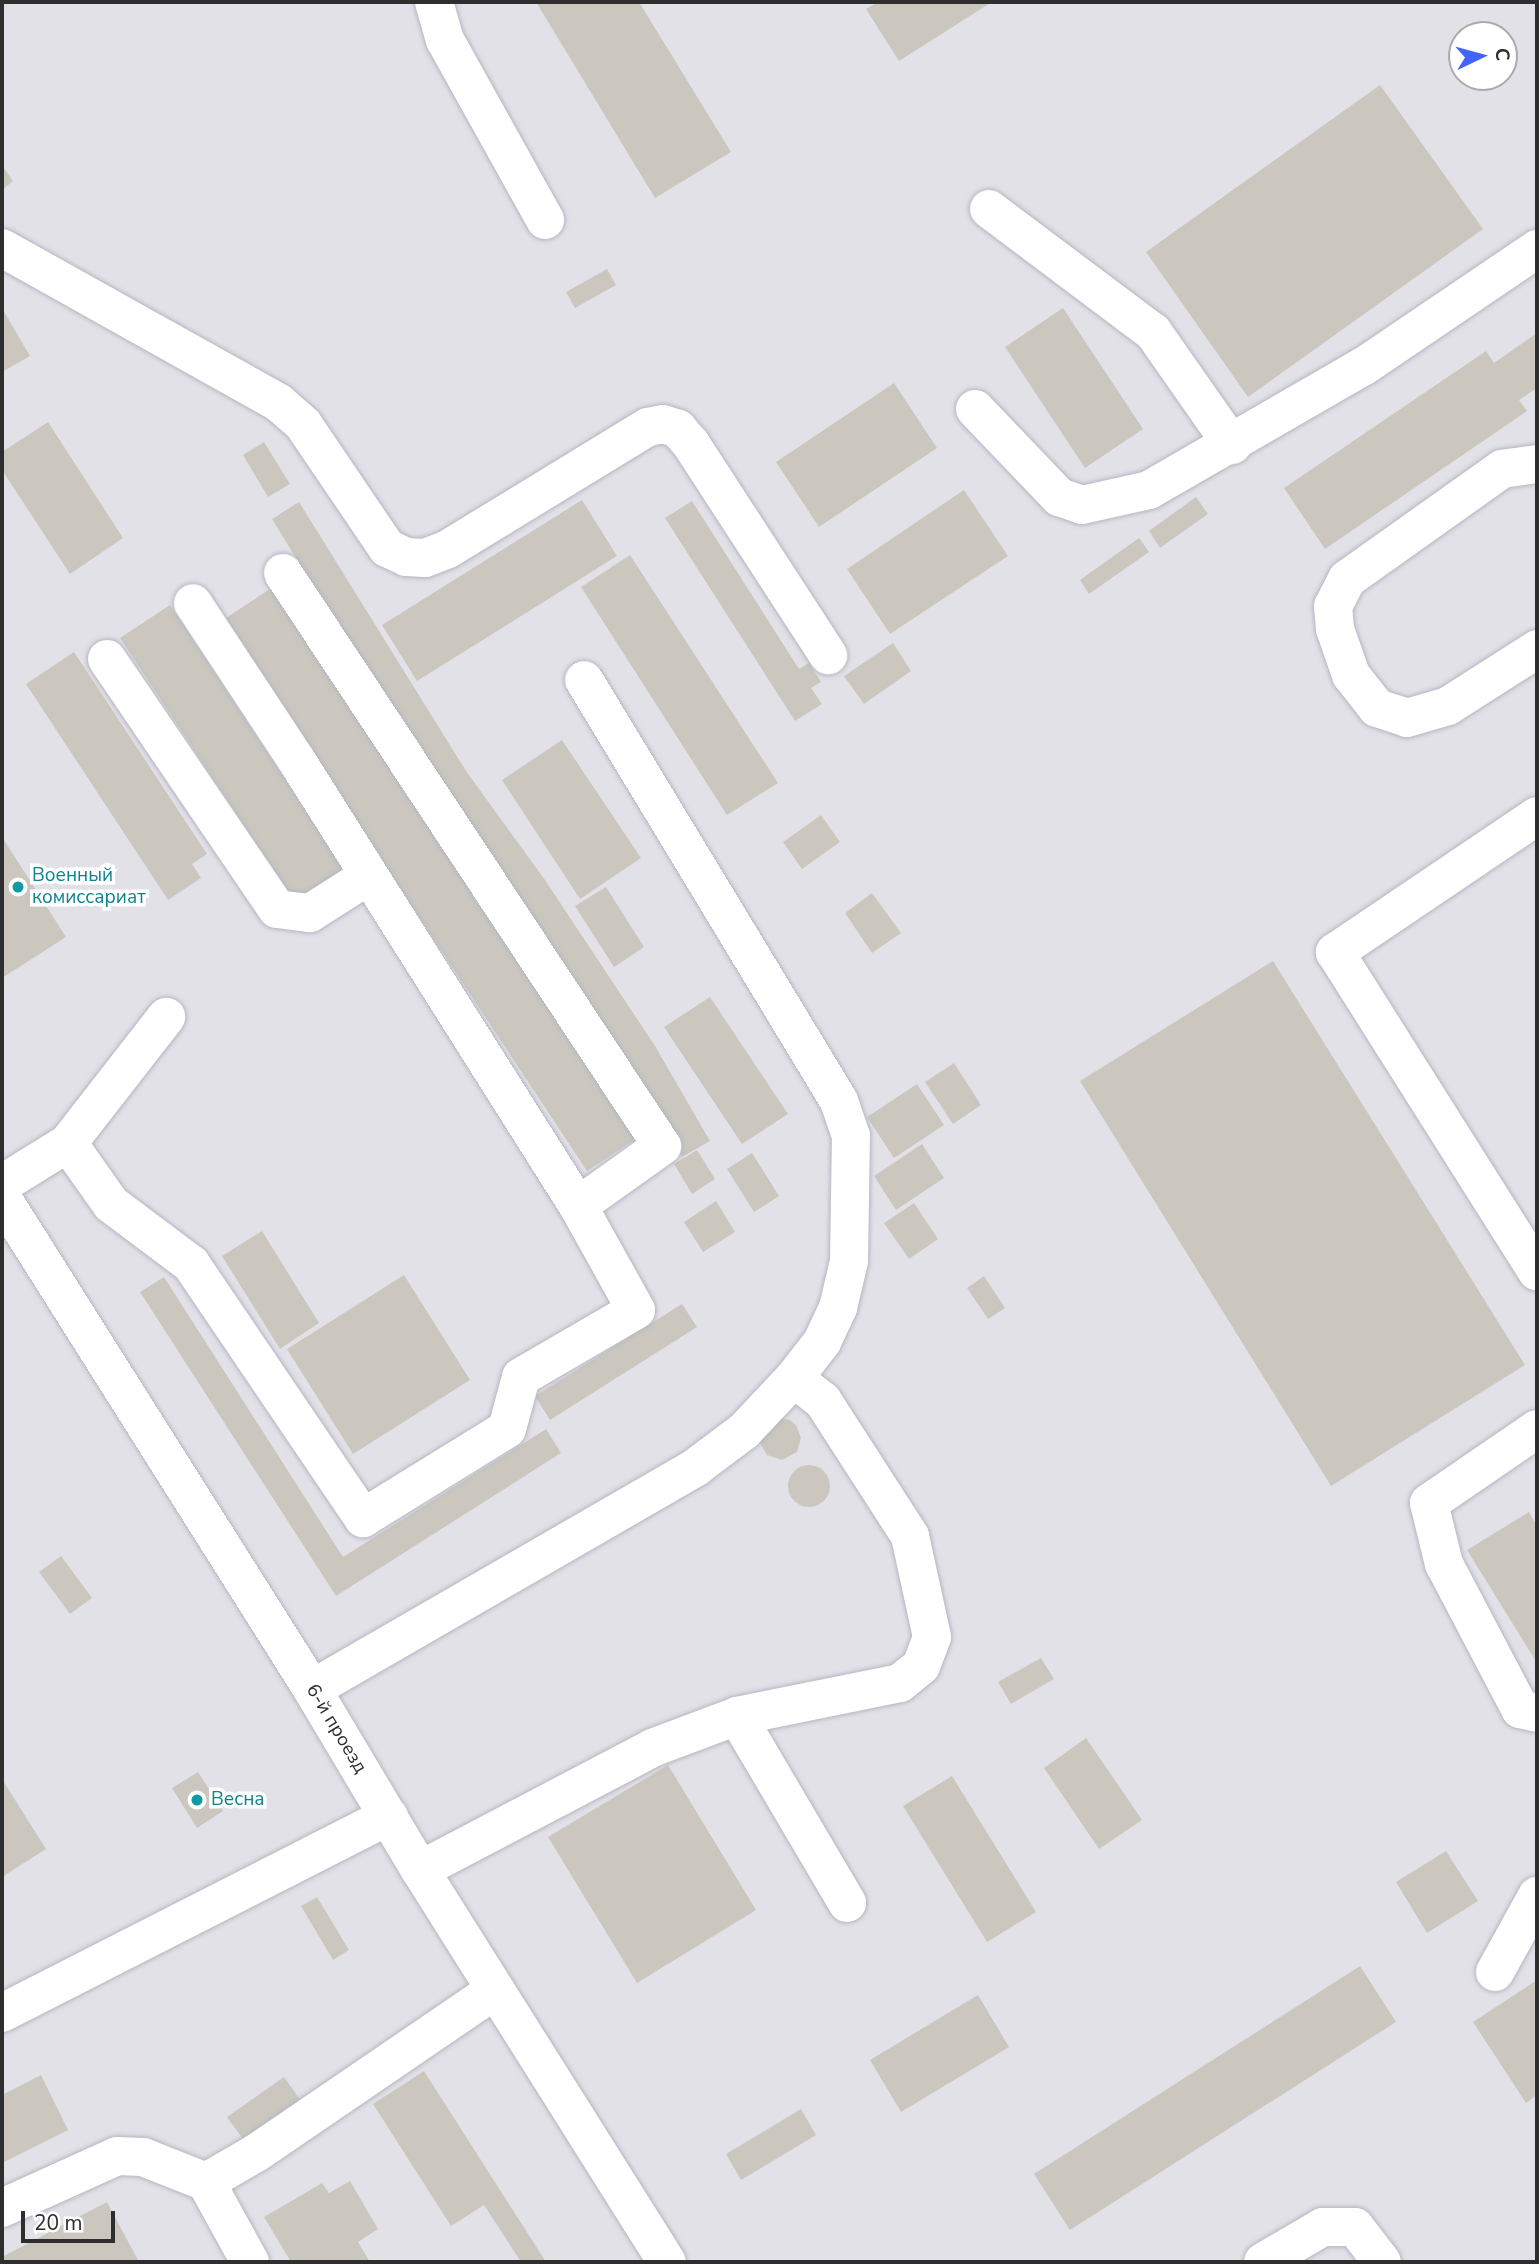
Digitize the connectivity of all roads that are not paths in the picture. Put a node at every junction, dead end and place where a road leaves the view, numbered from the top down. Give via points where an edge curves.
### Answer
1 (434, 2) edge
2 (989, 209) dead end
3 (545, 220) dead end
4 (2, 248) edge
5 (1537, 249) edge
6 (975, 409) dead end
7 (1232, 445) junction
8 (1537, 464) edge
9 (283, 573) dead end
10 (193, 603) dead end
11 (1537, 649) edge
12 (828, 655) dead end
13 (107, 659) dead end
14 (584, 680) dead end
15 (1537, 816) edge
16 (368, 876) junction
17 (166, 1017) dead end
18 (68, 1143) junction
19 (2, 1184) edge
20 (2, 1198) edge
21 (578, 1206) junction
22 (18, 1254) edge
23 (1537, 1272) edge
24 (794, 1378) junction
25 (1537, 1429) edge
26 (312, 1689) junction
27 (1537, 1713) edge
28 (737, 1716) junction
29 (389, 1816) junction
30 (420, 1870) junction
31 (1537, 1896) edge
32 (847, 1903) dead end
33 (1495, 1972) dead end
34 (495, 1990) junction
35 (2, 2013) edge
36 (206, 2182) junction
37 (2, 2208) edge
38 (250, 2262) edge
39 (667, 2262) edge
40 (1263, 2262) edge
41 (1382, 2262) edge

1 - 3 street via 445,40
2 - 7 street via 1153,332
4 - 12 street via 279,403 303,424 387,548 406,557 425,558 448,549 648,427 663,424 678,429
5 - 7 street via 1364,366
6 - 7 street via 1059,498 1082,505 1149,490
8 - 11 street via 1502,469 1347,579 1333,606 1335,629 1352,676 1377,708 1407,718 1448,706
9 - 21 street via 662,1146
10 - 16 street
13 - 16 street via 277,909 310,913
14 - 24 street via 838,1101 851,1136 849,1261 838,1308 822,1342
15 - 23 street via 1335,952
16 - 21 street
17 - 18 street
18 - 19 street
18 - 21 street via 111,1204 191,1264 363,1518 508,1429 521,1377 636,1310
20 - 22 street, 6-й проезд
22 - 26 street, 6-й проезд
24 - 26 street via 744,1431 696,1466
24 - 28 street via 823,1401 910,1536 932,1637 921,1666 900,1683
25 - 27 street via 1429,1503 1444,1564 1520,1709
26 - 29 street, 6-й проезд
28 - 30 street via 652,1748
28 - 32 street
29 - 30 street, 6-й проезд
29 - 35 street
30 - 34 street, 6-й проезд
31 - 33 street
34 - 36 street via 256,2153
34 - 39 street, 6-й проезд
36 - 37 street via 143,2157 117,2157
36 - 38 street
40 - 41 street via 1322,2227 1355,2227

